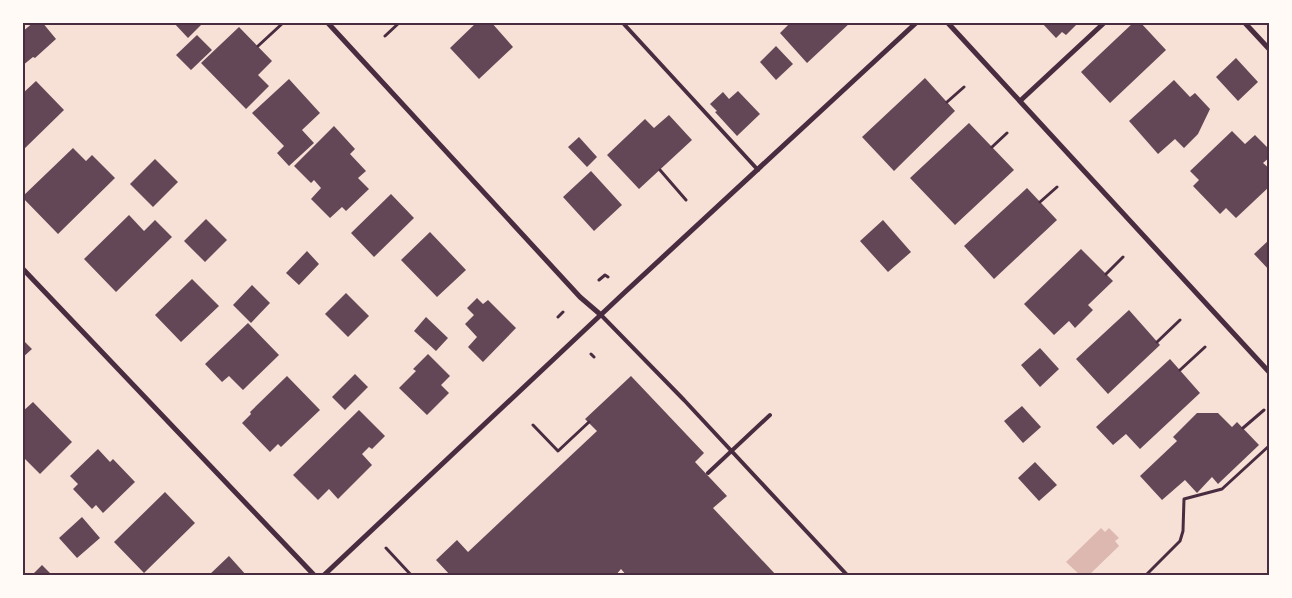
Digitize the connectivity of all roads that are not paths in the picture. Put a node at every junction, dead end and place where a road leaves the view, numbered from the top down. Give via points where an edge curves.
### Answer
1 (328, 22) edge
2 (622, 22) edge
3 (917, 22) edge
4 (947, 22) edge
5 (1105, 22) edge
6 (1244, 22) edge
7 (1270, 50) edge
8 (1020, 101) junction
9 (758, 170) junction
10 (22, 268) edge
11 (601, 316) junction
12 (1270, 372) edge
13 (770, 415) dead end
14 (731, 451) junction
15 (708, 473) dead end
16 (315, 576) edge
17 (323, 576) edge
18 (848, 576) edge

1 - 11 street
2 - 9 lane
3 - 9 street
4 - 8 street
5 - 8 street
6 - 7 street
8 - 12 street
9 - 11 street
10 - 16 street
11 - 14 lane
11 - 17 street
13 - 14 lane
14 - 15 lane
14 - 18 lane

